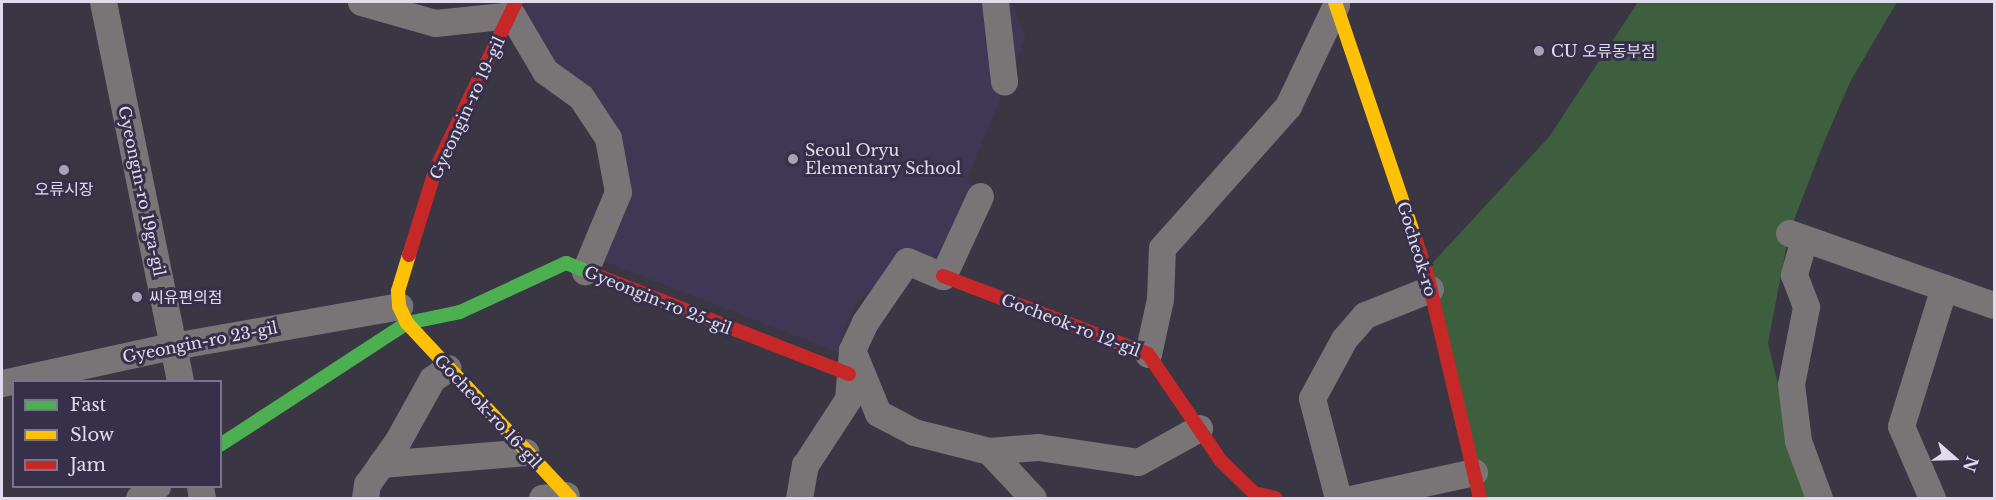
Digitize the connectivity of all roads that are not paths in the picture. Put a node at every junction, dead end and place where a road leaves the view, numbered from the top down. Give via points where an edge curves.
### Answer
1 (103, 2) edge
2 (360, 2) edge
3 (995, 2) edge
4 (1336, 3) edge
5 (514, 8) edge
6 (1004, 81) dead end
7 (980, 196) dead end
8 (585, 271) junction
9 (943, 276) junction
10 (1944, 287) junction
11 (1430, 290) junction
12 (1995, 305) edge
13 (403, 315) junction
14 (174, 346) junction
15 (1148, 354) junction
16 (850, 362) junction
17 (448, 368) junction
18 (16, 380) edge
19 (180, 380) edge
20 (1199, 428) junction
21 (222, 444) edge
22 (989, 451) junction
23 (526, 452) junction
24 (381, 464) junction
25 (1474, 472) junction
26 (154, 488) edge
27 (559, 497) edge
28 (1261, 497) edge
29 (139, 498) edge
30 (364, 498) edge
31 (799, 498) edge
32 (1033, 498) edge
33 (1338, 498) edge
34 (1355, 498) edge
35 (1480, 498) edge
36 (1820, 498) edge
37 (1932, 498) edge

1 - 14 street, Gyeongin-ro 19ga-gil
2 - 5 street, Gyeongin-ro 19-gil via 435,23
3 - 6 street
4 - 11 street, Gocheok-ro
4 - 15 street, Gocheok-ro via 1288,106 1162,248 1160,298
5 - 8 street, Gyeongin-ro 19-gil via 545,71 581,97 608,138 618,192
5 - 13 street, Gyeongin-ro 19-gil via 436,168 398,291
7 - 9 street
8 - 13 street, Gyeongin-ro 25-gil via 566,263 460,312
8 - 16 street, Gyeongin-ro 25-gil
9 - 15 street, Gocheok-ro 12-gil
9 - 16 street, Gocheok-ro 12-gil via 907,261 865,321
10 - 12 street
10 - 36 street via 1797,236 1794,275 1806,307 1791,384 1798,441
10 - 37 street via 1901,426
11 - 25 street, Gocheok-ro
11 - 33 street via 1365,315 1344,339 1312,398
13 - 14 street, Gyeongin-ro 23-gil
13 - 17 street, Gocheok-ro 16-gil
13 - 21 street, Gyeongin-ro 25-gil
14 - 18 street, Gyeongin-ro 23-gil
14 - 19 street, Gyeongin-ro 19ga-gil
15 - 20 street, Gocheok-ro 12-gil
16 - 22 street via 878,413 914,432
16 - 31 street via 848,399 805,465
17 - 23 street, Gocheok-ro 16-gil
17 - 24 street via 432,379
20 - 22 street via 1138,462 1038,447
20 - 28 street, Gocheok-ro 12-gil via 1221,461
22 - 32 street
23 - 24 street
23 - 27 street, Gocheok-ro 16-gil
24 - 30 street via 367,484
25 - 34 street
25 - 35 street, Gocheok-ro
26 - 29 street

